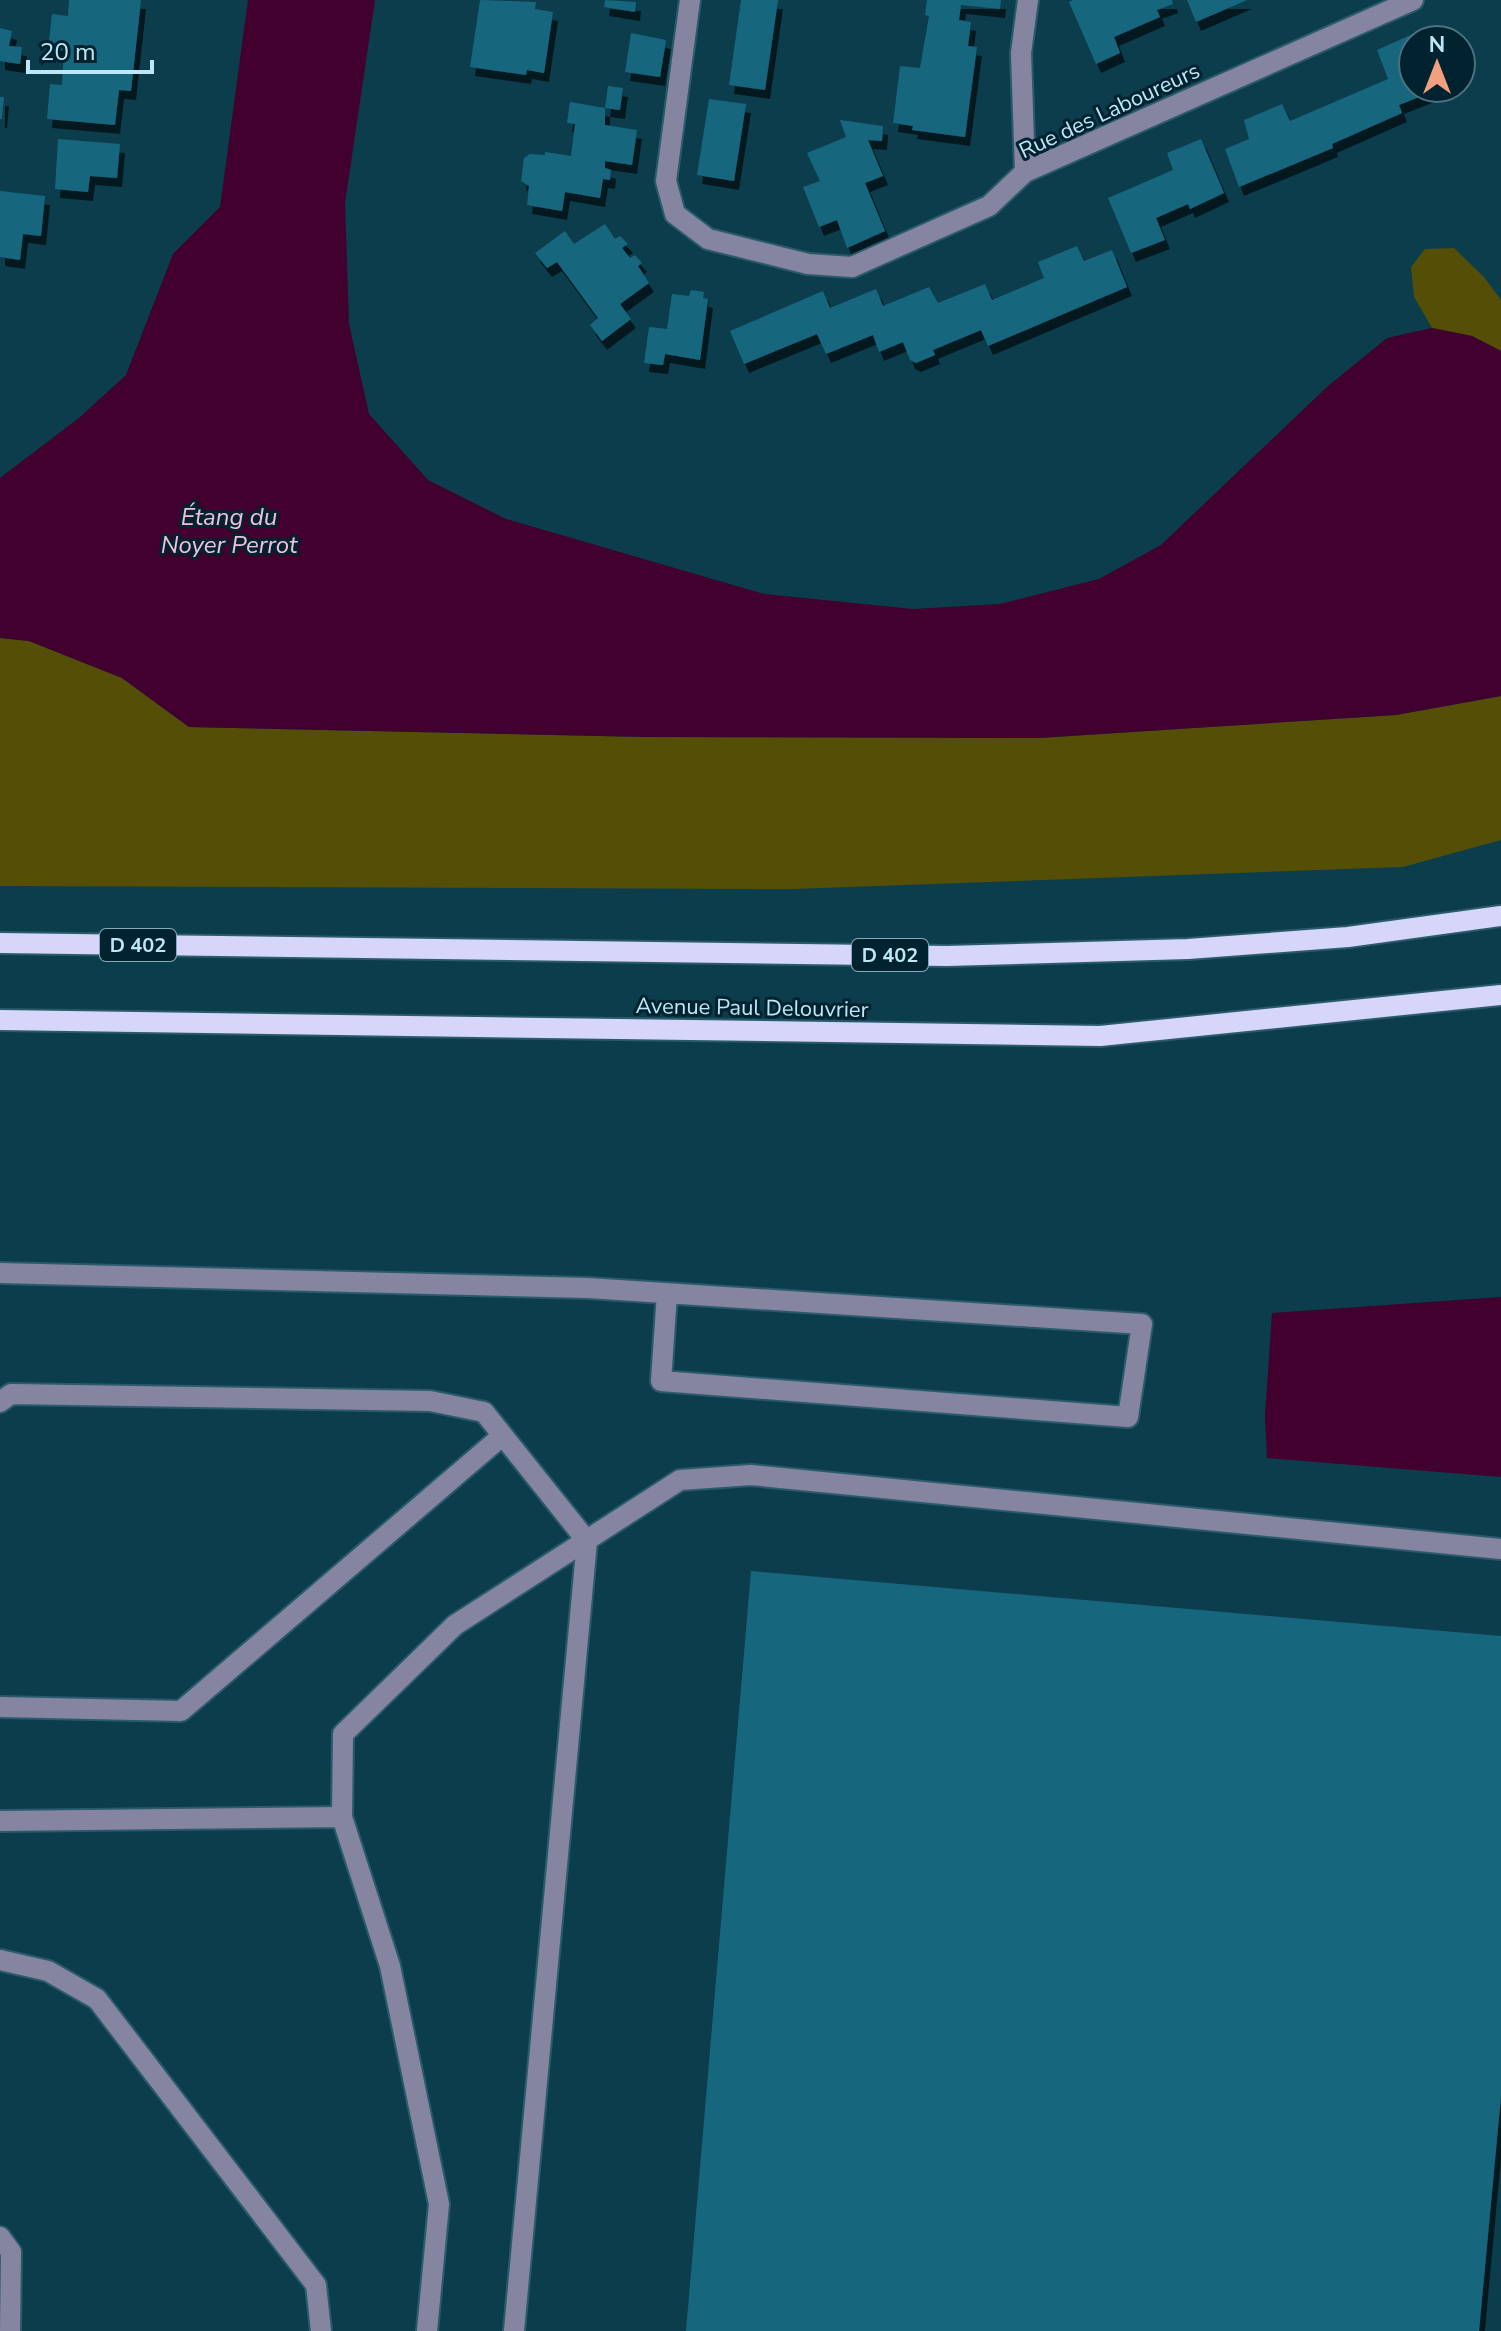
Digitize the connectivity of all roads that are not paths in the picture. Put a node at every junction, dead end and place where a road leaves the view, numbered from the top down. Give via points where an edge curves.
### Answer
1 (690, 0) edge
2 (1028, 0) edge
3 (1413, 0) edge
4 (1025, 172) junction
5 (1501, 916) edge
6 (0, 943) edge
7 (1501, 995) edge
8 (0, 1020) edge
9 (0, 1273) edge
10 (667, 1293) junction
11 (0, 1402) edge
12 (502, 1436) junction
13 (587, 1541) junction
14 (1501, 1549) edge
15 (0, 1707) edge
16 (342, 1817) junction
17 (0, 1821) edge
18 (0, 1960) edge
19 (0, 2237) edge
20 (10, 2331) edge
21 (321, 2331) edge
22 (427, 2331) edge
23 (514, 2331) edge

1 - 4 street, Rue des Laboureurs via 666,181 675,214 708,239 808,264 852,267 989,206
2 - 4 street via 1021,53
3 - 4 street, Rue des Laboureurs
5 - 6 main road, D 402 via 1348,937 1217,947 947,956
7 - 8 main road, Avenue Paul Delouvrier via 1100,1036
9 - 10 street
10 - 10 street via 1142,1324 1128,1417 661,1381
11 - 12 street via 11,1394 430,1401 484,1412
12 - 13 street
12 - 15 street via 181,1711
13 - 14 street via 680,1480 751,1475
13 - 16 street via 455,1625 343,1734
13 - 23 street
16 - 17 street
16 - 22 street via 390,1966 439,2204
18 - 21 street via 48,1971 97,1999 316,2285
19 - 20 street via 11,2252

